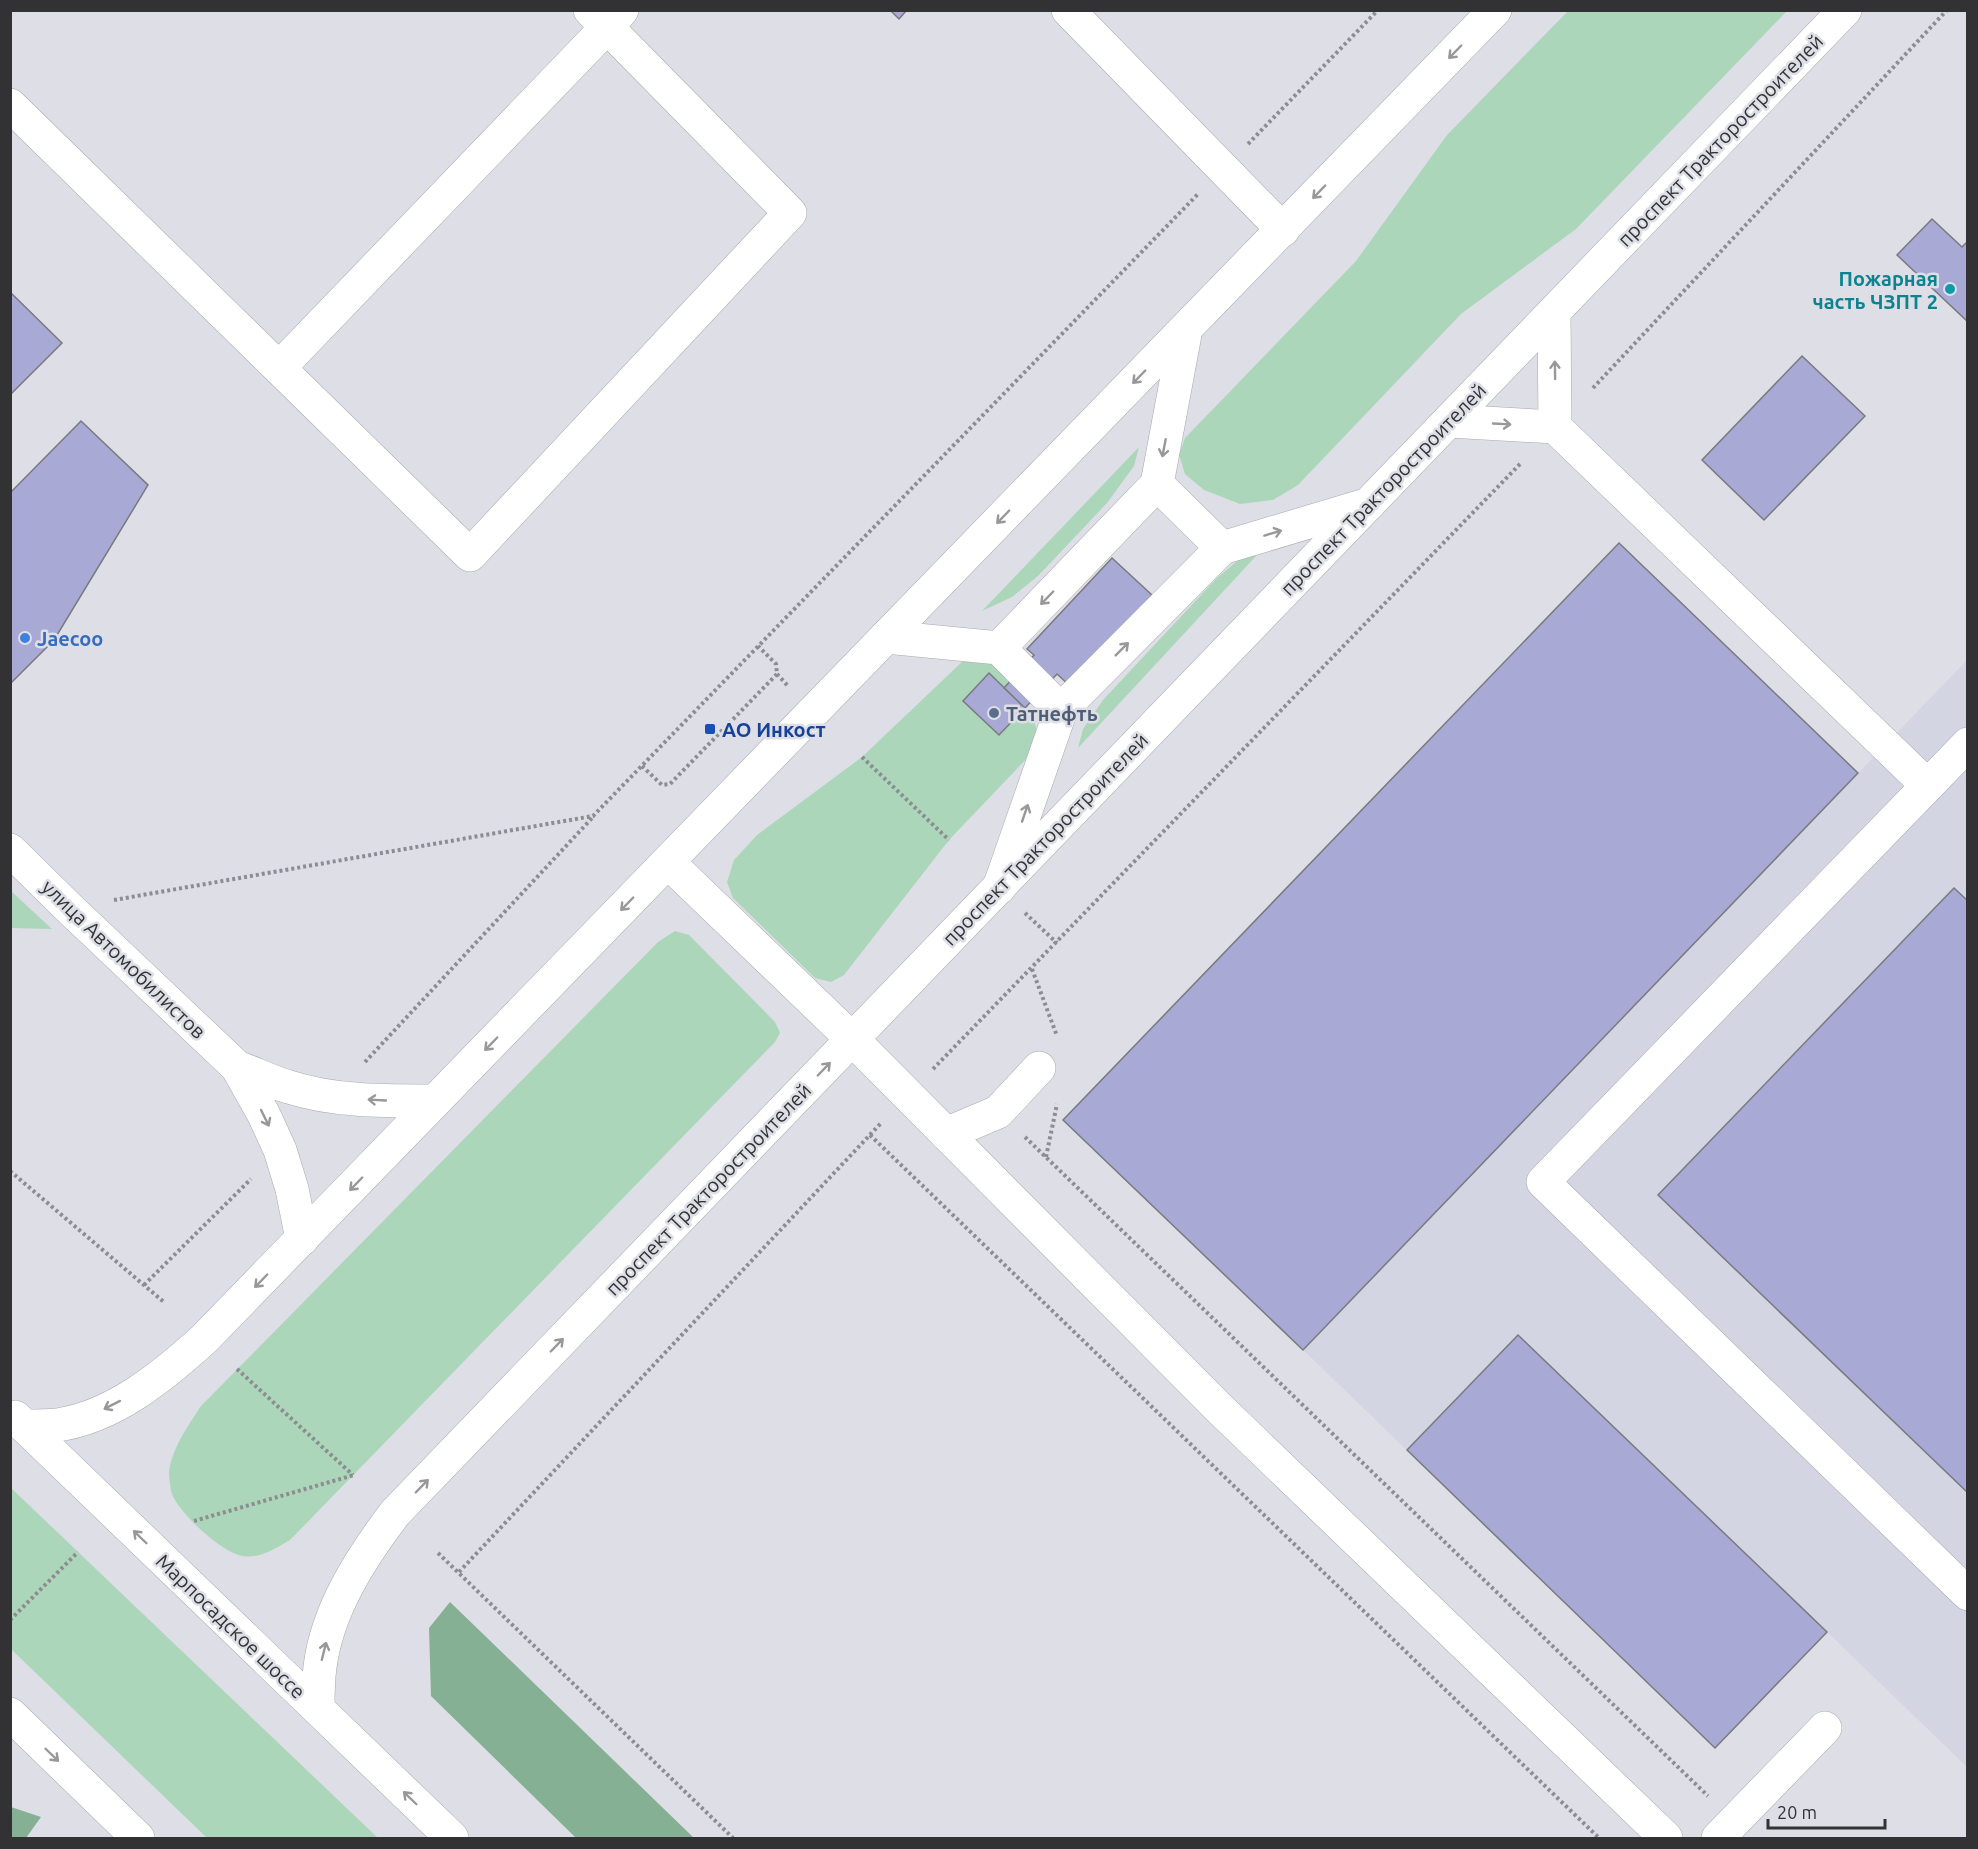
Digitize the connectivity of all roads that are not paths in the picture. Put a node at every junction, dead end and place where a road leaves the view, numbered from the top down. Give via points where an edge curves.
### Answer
1 (1068, 10) edge
2 (1496, 10) edge
3 (1845, 10) edge
4 (606, 16) edge
5 (10, 105) edge
6 (1283, 230) junction
7 (1554, 313) junction
8 (1186, 329) junction
9 (279, 368) junction
10 (1449, 421) junction
11 (1556, 427) junction
12 (1157, 484) junction
13 (1369, 504) junction
14 (1222, 548) junction
15 (886, 637) junction
16 (999, 648) junction
17 (1061, 710) junction
18 (1968, 744) edge
19 (1927, 785) junction
20 (10, 850) edge
21 (668, 862) junction
22 (999, 888) junction
23 (852, 1039) junction
24 (237, 1067) junction
25 (1039, 1068) dead end
26 (435, 1101) junction
27 (946, 1134) junction
28 (302, 1239) junction
29 (17, 1420) edge
30 (1968, 1594) edge
31 (318, 1709) junction
32 (10, 1714) edge
33 (1825, 1728) dead end
34 (1726, 1830) edge
35 (138, 1839) edge
36 (452, 1839) edge
37 (1666, 1839) edge

1 - 6 main road
2 -> 6 main road
3 - 7 main road, проспект Тракторостроителей
4 - 9 main road
4 - 9 main road via 790,213 470,555
5 - 9 main road
6 - 8 main road
7 - 10 main road, проспект Тракторостроителей
11 -> 7 main road
8 -> 12 main road
8 -> 15 main road
10 -> 11 main road
10 - 13 main road, проспект Тракторостроителей
11 - 19 main road
12 - 14 main road
12 -> 16 main road
14 -> 13 main road
13 - 22 main road, проспект Тракторостроителей
17 -> 14 main road
15 - 16 main road
15 - 21 main road
16 - 17 main road
22 -> 17 main road
18 - 19 main road
19 - 30 main road via 1542,1182
20 - 24 main road, улица Автомобилистов
21 - 23 main road
21 -> 26 main road
22 - 23 main road, проспект Тракторостроителей
23 - 27 main road
31 -> 23 main road, проспект Тракторостроителей via 320,1666 330,1624 371,1545 395,1513
26 -> 24 main road, улица Автомобилистов via 332,1096 290,1088
24 -> 28 main road, улица Автомобилистов via 280,1150
25 - 27 main road via 998,1112
26 -> 28 main road
27 - 37 main road via 1219,1408
28 -> 29 main road via 204,1339 136,1393 94,1415 58,1425
31 -> 29 main road, Марпосадское шоссе
36 -> 31 main road, Марпосадское шоссе
32 -> 35 main road
33 - 34 main road

